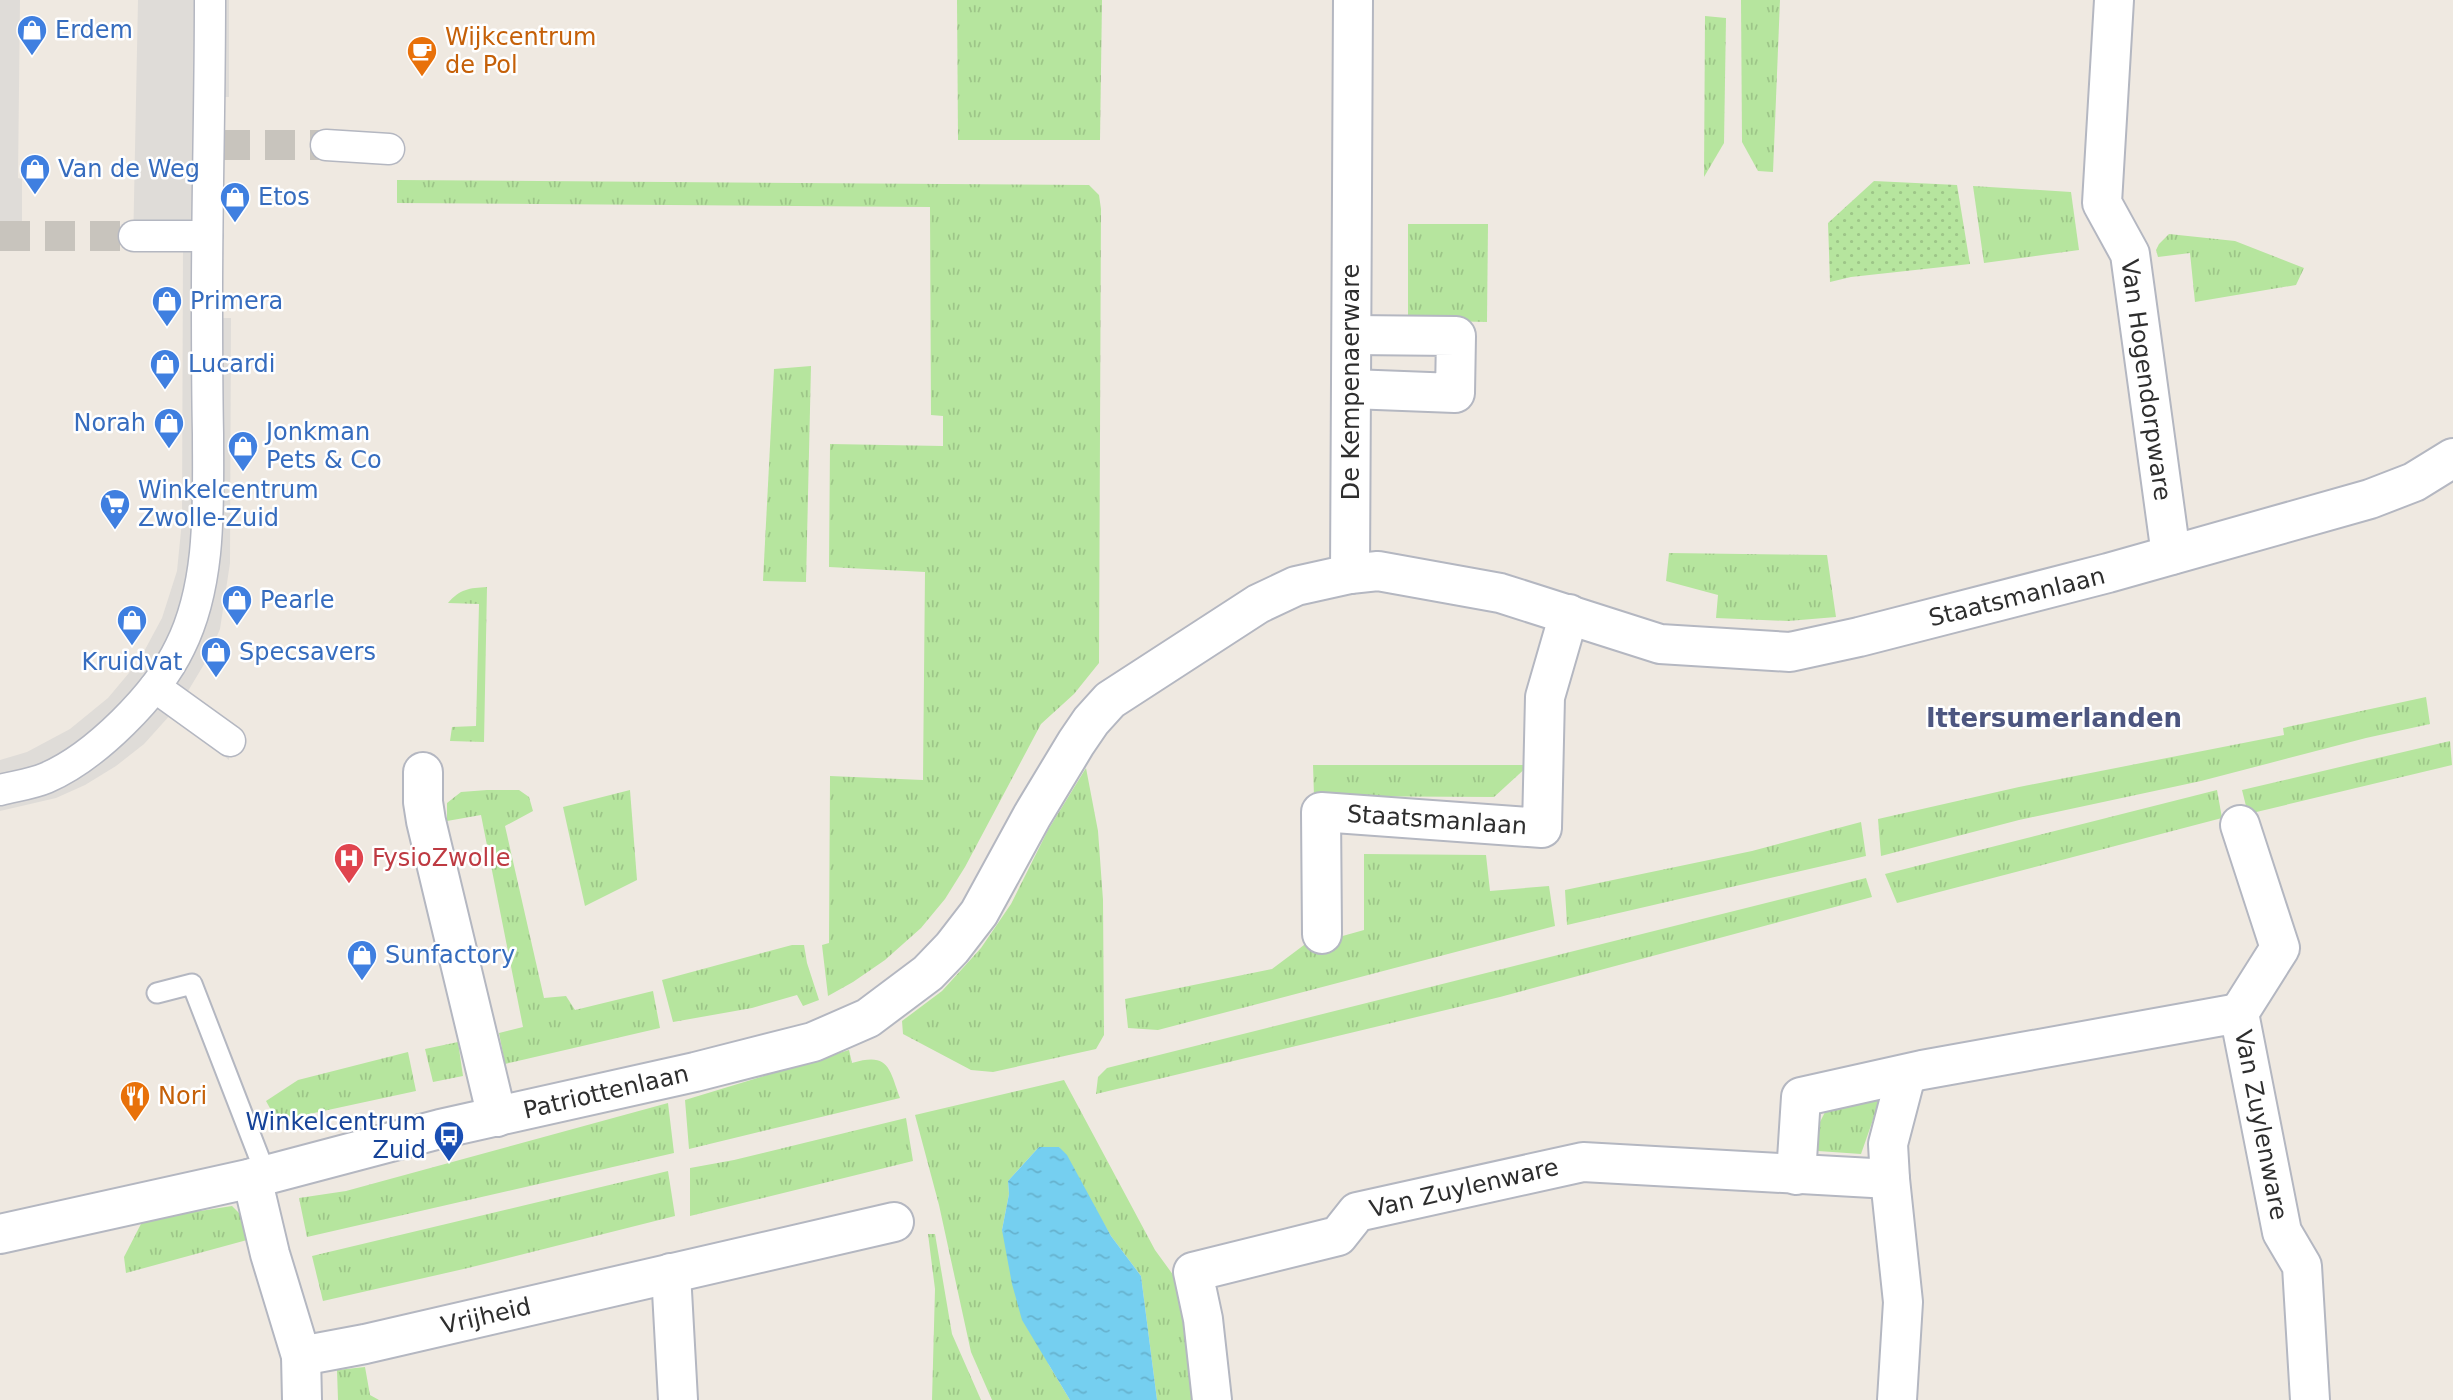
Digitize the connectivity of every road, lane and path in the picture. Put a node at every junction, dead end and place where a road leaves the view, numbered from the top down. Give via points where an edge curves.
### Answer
1 (210, 0) edge
2 (1353, 0) edge
3 (2114, 0) edge
4 (327, 145) tunnel mouth
5 (389, 149) dead end
6 (144, 241) tunnel mouth
7 (199, 255) junction
8 (1352, 335) junction
9 (1350, 389) junction
10 (2453, 458) edge
11 (2171, 555) junction
12 (1350, 574) junction
13 (1569, 614) junction
14 (155, 687) junction
15 (230, 741) dead end
16 (1076, 743) joint
17 (423, 772) dead end
18 (0, 790) edge
19 (2241, 825) dead end
20 (1322, 934) dead end
21 (157, 993) dead end
22 (2239, 1013) junction
23 (1906, 1075) junction
24 (497, 1117) junction
25 (1796, 1175) junction
26 (259, 1177) junction
27 (1890, 1179) junction
28 (894, 1222) dead end
29 (0, 1234) edge
30 (671, 1273) junction
31 (301, 1356) junction
32 (302, 1400) edge
33 (678, 1400) edge
34 (1212, 1400) edge
35 (1897, 1400) edge
36 (2310, 1400) edge

1 - 7 street via 215,145
2 - 8 street, De Kempenaerware
3 - 11 street, Van Hogendorpware via 2102,203 2130,254
4 - 5 street
6 - 7 street
7 - 14 street via 208,480 205,547 197,601 181,647
8 - 9 street, De Kempenaerware
8 - 9 street via 1456,336 1455,393
9 - 12 street, De Kempenaerware
10 - 11 street, Staatsmanlaan via 2414,482 2370,499
11 - 13 street, Staatsmanlaan via 1790,652 1660,644
12 - 13 street, Staatsmanlaan via 1378,571 1420,578 1500,593
12 - 16 street, Staatsmanlaan via 1296,586 1258,604 1110,700
13 - 20 street, Staatsmanlaan via 1545,697 1542,828 1321,812
14 - 15 street
14 - 18 street via 124,722 82,756 46,779
16 - 24 street, Patriottenlaan via 979,913 953,948 868,1018 802,1045
17 - 24 street via 428,830
19 - 22 street, Van Zuylenware via 2280,948
21 - 26 lane via 192,984
22 - 23 street, Van Zuylenware
22 - 36 street, Van Zuylenware via 2282,1231 2302,1266
23 - 25 street, Van Zuylenware via 1801,1097
23 - 27 street via 1888,1144
24 - 26 street, Patriottenlaan
25 - 27 street, Van Zuylenware
25 - 34 street, Van Zuylenware via 1583,1162 1357,1212 1338,1236 1193,1272
26 - 29 street, Patriottenlaan
26 - 31 street via 270,1254
27 - 35 street via 1903,1302
28 - 30 street, Vrijheid
30 - 31 street, Vrijheid
30 - 33 street
31 - 32 street

